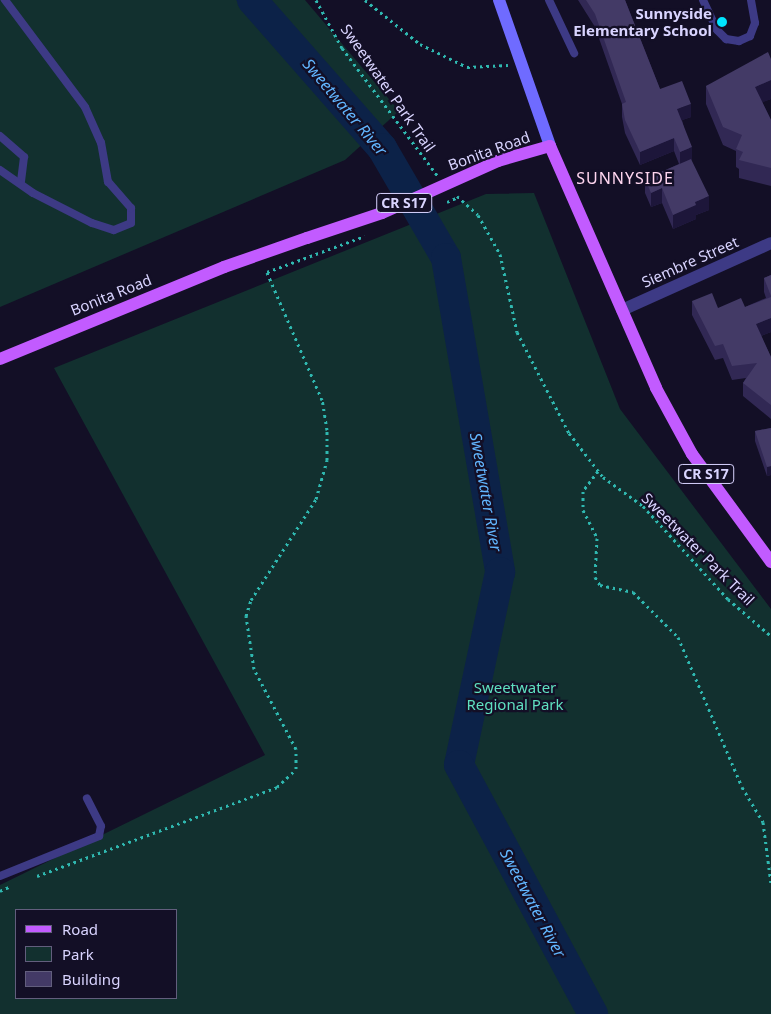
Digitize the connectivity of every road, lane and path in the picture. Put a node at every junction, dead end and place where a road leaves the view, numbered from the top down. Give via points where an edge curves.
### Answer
1 (5, 0) edge
2 (316, 0) edge
3 (365, 0) edge
4 (499, 0) edge
5 (549, 0) edge
6 (703, 0) edge
7 (751, 0) edge
8 (574, 53) dead end
9 (521, 62) junction
10 (0, 136) edge
11 (550, 146) junction
12 (0, 170) edge
13 (439, 177) dead end
14 (21, 183) junction
15 (452, 191) dead end
16 (370, 234) dead end
17 (771, 243) edge
18 (622, 310) junction
19 (0, 358) edge
20 (598, 471) junction
21 (771, 562) edge
22 (771, 636) edge
23 (87, 798) dead end
24 (0, 876) edge
25 (26, 880) dead end
26 (16, 884) dead end
27 (771, 884) edge
28 (0, 892) edge

1 - 14 lane via 85,107 101,143 108,182 131,208 131,222 114,230 92,223
2 - 13 path, Sweetwater Park Trail via 342,48
3 - 9 path via 420,44 467,67
4 - 9 street
5 - 8 lane
6 - 7 lane via 717,30 726,39 739,41 750,36 755,23
9 - 11 street
10 - 14 lane via 24,158
11 - 18 main road, Bonita Road / CR S17
11 - 19 main road, Bonita Road / CR S17, bridge via 498,161 382,213 224,267
12 - 14 lane
15 - 20 path, Sweetwater Park Trail via 478,215 500,254 517,332 538,380
16 - 25 path via 267,272 317,386 327,430 327,460 316,499 251,600 246,616 254,669 296,749 296,769 277,787
17 - 18 street, Siembre Street
18 - 21 main road, Bonita Road / CR S17 via 656,388 692,454
20 - 22 path, Sweetwater Park Trail via 643,506 728,599
20 - 27 path via 583,491 584,510 597,538 595,577 600,585 633,592 678,637 742,787 763,822
23 - 24 lane via 101,826 99,836
26 - 28 path

